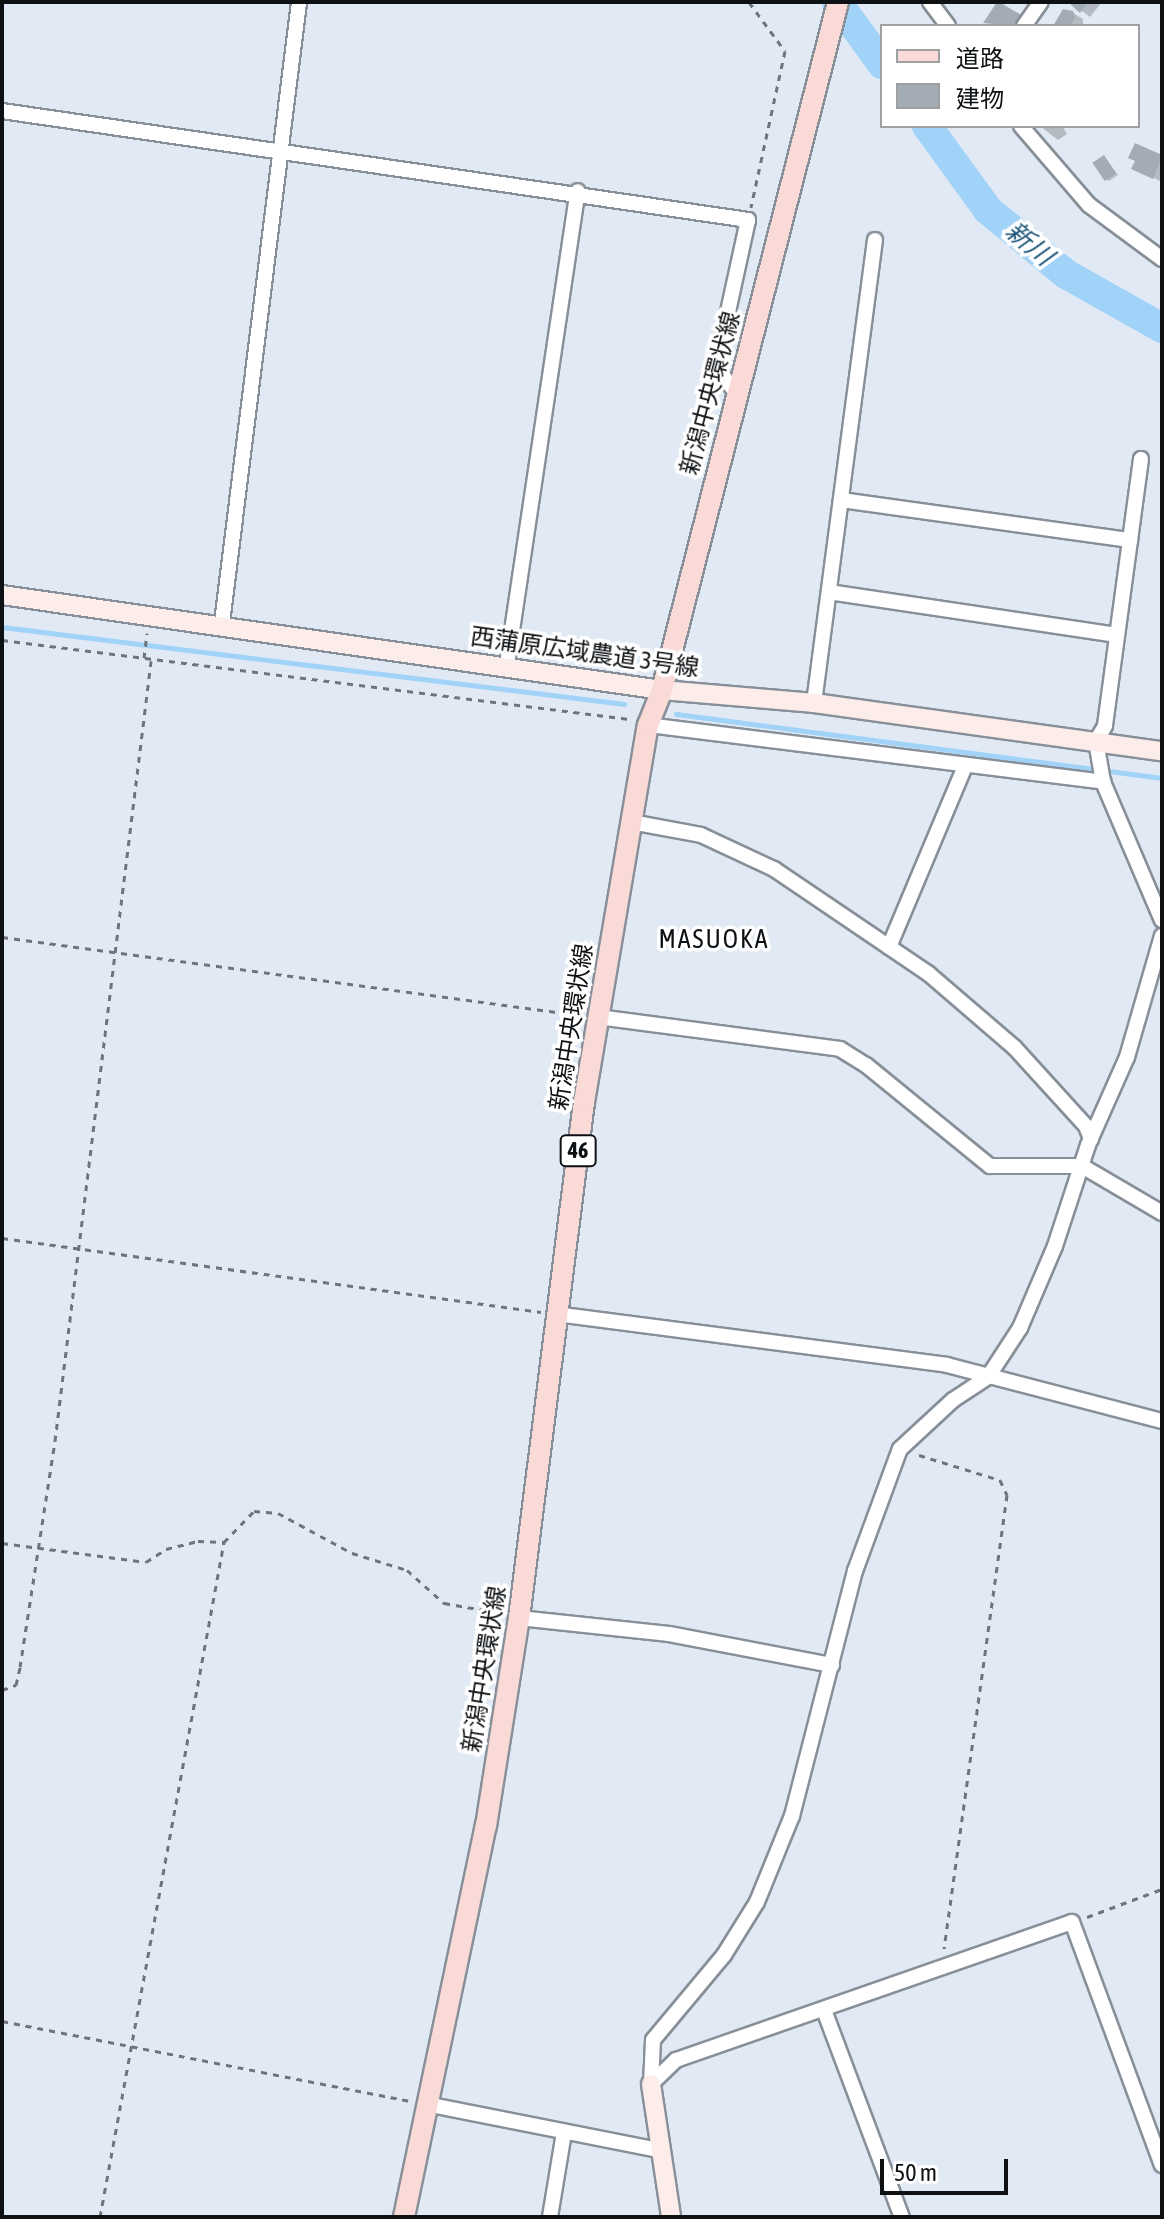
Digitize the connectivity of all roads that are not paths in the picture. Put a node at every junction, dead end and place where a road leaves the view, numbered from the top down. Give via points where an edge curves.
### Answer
1 (299, 2) edge
2 (838, 2) edge
3 (930, 2) edge
4 (1041, 2) edge
5 (946, 24) edge
6 (1025, 24) edge
7 (2, 111) edge
8 (1023, 128) edge
9 (285, 151) junction
10 (578, 191) junction
11 (875, 240) dead end
12 (1162, 259) edge
13 (738, 395) junction
14 (1141, 459) dead end
15 (841, 500) junction
16 (1130, 540) junction
17 (829, 592) junction
18 (2, 595) edge
19 (222, 623) junction
20 (1117, 635) junction
21 (507, 664) junction
22 (662, 690) junction
23 (814, 703) junction
24 (648, 725) junction
25 (1096, 741) junction
26 (1162, 751) edge
27 (965, 766) junction
28 (1103, 782) junction
29 (631, 822) junction
30 (1162, 920) edge
31 (1162, 936) edge
32 (889, 947) junction
33 (598, 1017) junction
34 (1091, 1139) junction
35 (1082, 1166) junction
36 (1162, 1213) edge
37 (556, 1314) junction
38 (988, 1377) junction
39 (1162, 1421) edge
40 (519, 1618) junction
41 (832, 1665) junction
42 (824, 2010) junction
43 (651, 2084) junction
44 (426, 2104) junction
45 (564, 2132) junction
46 (659, 2150) junction
47 (1162, 2165) edge
48 (404, 2217) edge
49 (550, 2217) edge
50 (671, 2217) edge
51 (902, 2217) edge

1 - 9 street
2 - 13 main road, 新潟中央環状線 / 46
3 - 5 street
4 - 6 street
7 - 9 street
8 - 12 street via 1089,205
9 - 10 street
9 - 19 street
10 - 13 street via 748,220 716,367
10 - 21 street
11 - 15 street
13 - 22 main road, 新潟中央環状線 / 46
14 - 16 street
15 - 16 street
15 - 17 street
16 - 20 street
17 - 20 street
17 - 23 street
18 - 19 street, 西蒲原広域農道 3号線
19 - 21 street, 西蒲原広域農道 3号線
20 - 25 street via 1105,726
21 - 22 street, 西蒲原広域農道 3号線
22 - 23 street, 西蒲原広域農道 3号線
22 - 24 main road, 新潟中央環状線 / 46
23 - 25 street, 西蒲原広域農道 3号線
24 - 27 street
24 - 29 main road, 新潟中央環状線 / 46
25 - 26 street, 西蒲原広域農道 3号線
25 - 28 street
27 - 28 street
27 - 32 street
28 - 30 street
29 - 32 street via 701,835 774,869
29 - 33 main road, 新潟中央環状線 / 46
31 - 34 street via 1127,1057
32 - 34 street via 1014,1047 1086,1126
33 - 35 street via 840,1049 990,1166
33 - 37 main road, 新潟中央環状線 / 46
34 - 35 street
35 - 36 street
35 - 38 street via 1020,1328
37 - 38 street via 947,1365
37 - 40 main road, 新潟中央環状線 / 46
38 - 39 street
38 - 41 street via 900,1449 855,1571
40 - 41 street via 669,1634
40 - 44 main road, 新潟中央環状線 / 46 via 486,1826
41 - 43 street via 792,1816 757,1902 724,1955 653,2040
42 - 43 street via 676,2060
42 - 47 street via 1072,1922
42 - 51 street
43 - 46 street
44 - 45 street
44 - 48 main road, 新潟中央環状線 / 46
45 - 46 street
45 - 49 street
46 - 50 street

